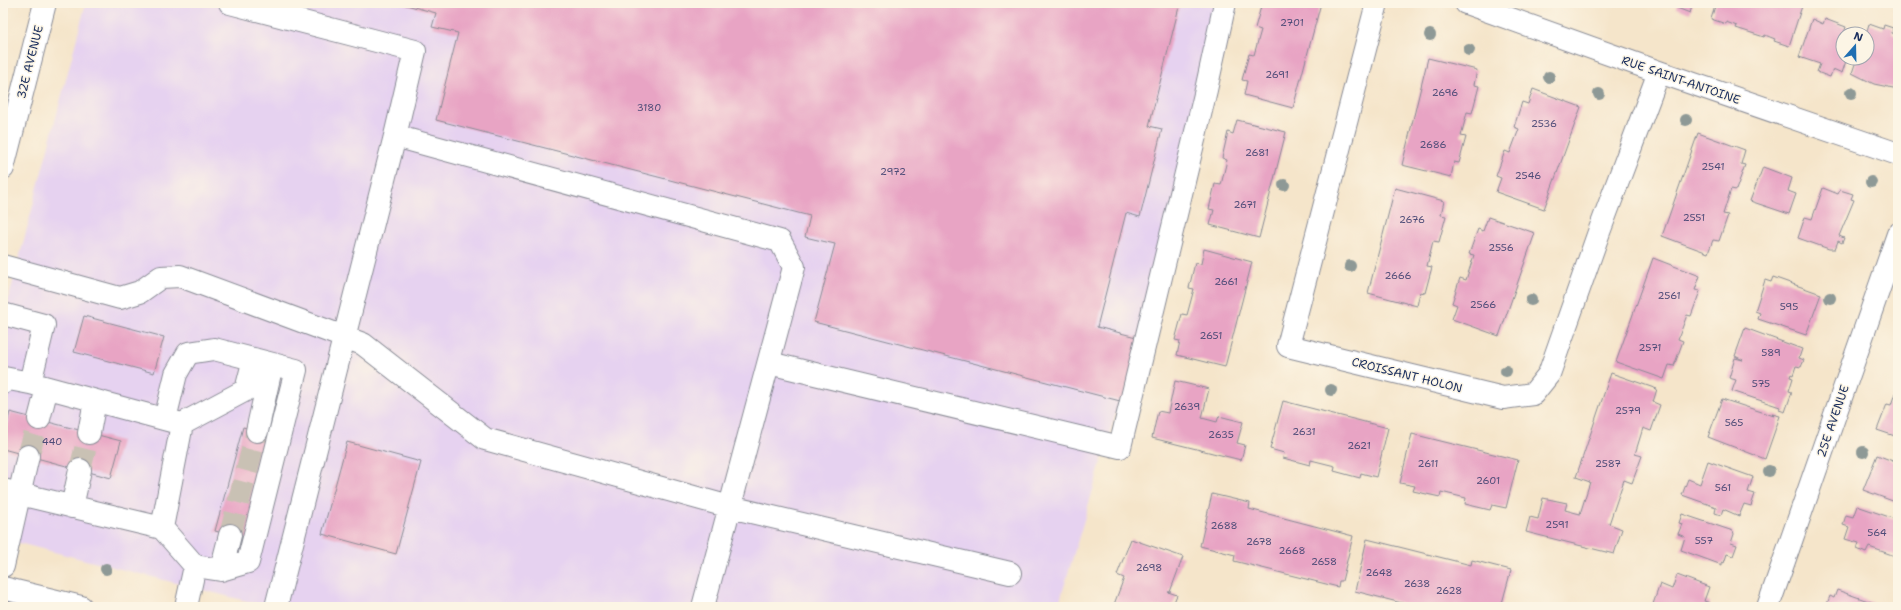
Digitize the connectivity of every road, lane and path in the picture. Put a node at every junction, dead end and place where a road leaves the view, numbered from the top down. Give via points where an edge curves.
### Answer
1 (46, 3) edge
2 (230, 3) edge
3 (1225, 3) edge
4 (1377, 3) edge
5 (1466, 3) edge
6 (1659, 72) junction
7 (395, 136) junction
8 (1898, 154) edge
9 (3, 168) edge
10 (1898, 234) edge
11 (3, 266) edge
12 (3, 314) edge
13 (345, 336) junction
14 (263, 361) junction
15 (769, 363) junction
16 (3, 383) edge
17 (38, 386) junction
18 (95, 401) junction
19 (39, 419) tunnel mouth
20 (173, 422) junction
21 (257, 431) tunnel mouth
22 (88, 433) tunnel mouth
23 (28, 456) tunnel mouth
24 (80, 470) tunnel mouth
25 (11, 492) edge
26 (730, 506) junction
27 (72, 507) junction
28 (162, 528) junction
29 (230, 535) tunnel mouth
30 (3, 566) edge
31 (195, 566) junction
32 (221, 570) junction
33 (1010, 573) dead end
34 (3, 588) edge
35 (81, 607) edge
36 (186, 607) edge
37 (276, 607) edge
38 (703, 607) edge
39 (1768, 607) edge

1 - 9 street, 32E AVENUE
2 - 7 street via 415,51
3 - 15 street via 1120,447
4 - 6 street, CROISSANT HOLON via 1288,346 1503,398 1533,394 1549,374
5 - 6 street, RUE SAINT-ANTOINE
6 - 8 street, RUE SAINT-ANTOINE
7 - 13 street
7 - 15 street via 780,240 794,267
10 - 39 street, 25E AVENUE
11 - 13 street via 120,298 140,292 160,277 180,276
12 - 17 street via 44,325
13 - 26 street via 363,344 485,439
13 - 37 street
14 - 20 street via 246,390
14 - 20 street via 214,349 188,353 176,374
14 - 21 street
14 - 32 street via 296,370 248,562
15 - 26 street
16 - 17 street via 4,378
17 - 18 street
17 - 19 street
18 - 20 street
18 - 22 street
20 - 28 street
23 - 25 street
24 - 27 street
25 - 27 street
25 - 30 street
26 - 33 street
26 - 38 street
27 - 28 street
28 - 31 street
29 - 32 street
31 - 32 street
31 - 36 street
34 - 35 street

